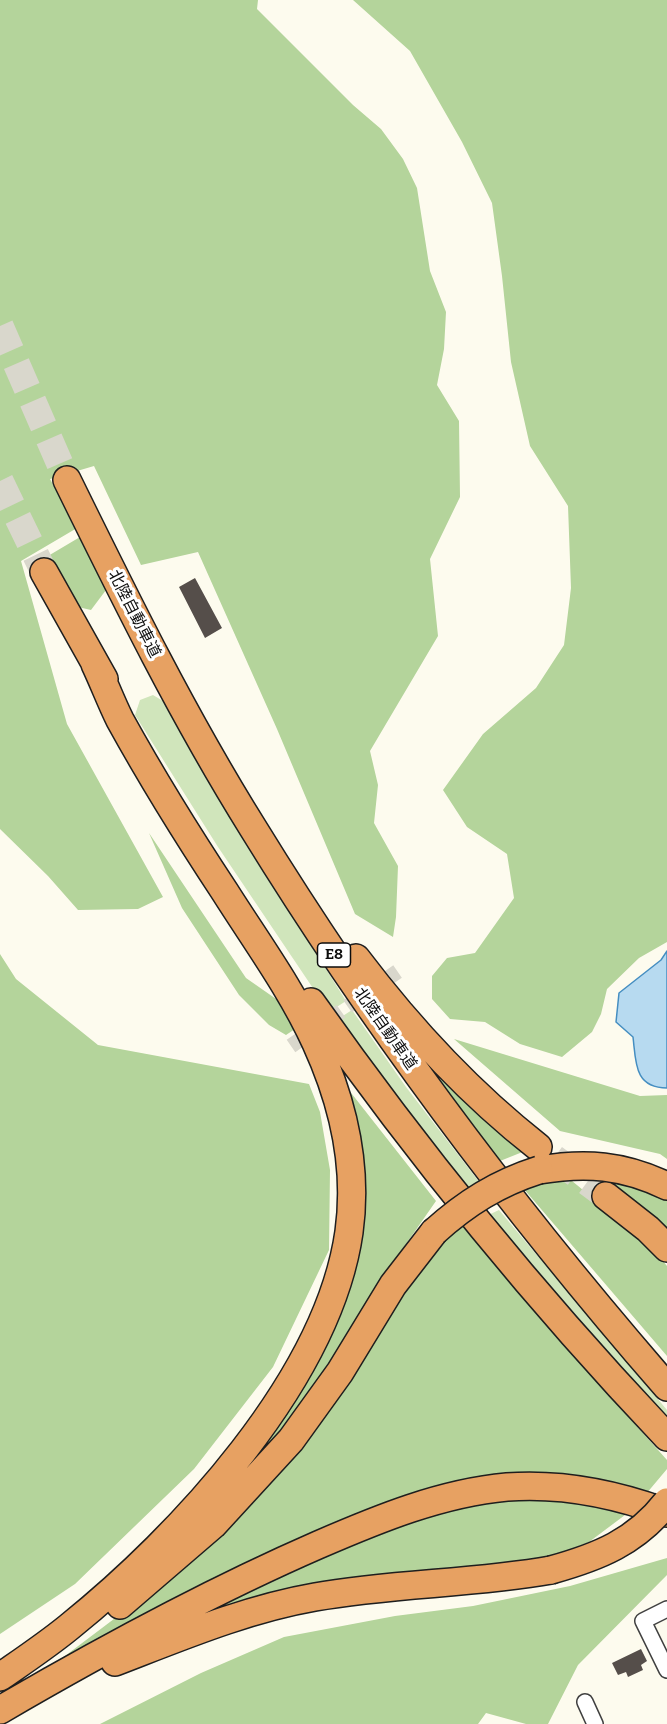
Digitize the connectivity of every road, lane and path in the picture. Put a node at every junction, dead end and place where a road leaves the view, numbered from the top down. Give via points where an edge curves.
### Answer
1 (67, 480) tunnel mouth
2 (44, 572) tunnel mouth
3 (96, 664) junction
4 (193, 726) junction
5 (538, 1158) junction
6 (667, 1186) edge
7 (606, 1196) tunnel mouth
8 (667, 1248) edge
9 (667, 1387) edge
10 (667, 1437) edge
11 (667, 1502) edge
12 (667, 1513) edge
13 (667, 1609) edge
14 (667, 1670) edge
15 (0, 1677) edge
16 (0, 1682) edge
17 (24, 1696) junction
18 (585, 1702) dead end
19 (0, 1710) edge
20 (595, 1724) edge

1 - 4 highway, 北陸自動車道 / E8
2 - 3 highway
3 - 10 highway via 212,857 348,1054 523,1277
3 - 15 highway via 119,718 315,1040 342,1113 350,1152 349,1231 328,1309 311,1344 292,1379 233,1462 116,1586 68,1628
4 - 5 highway via 318,908 399,1013
4 - 9 highway, 北陸自動車道 / E8 via 317,930 446,1115 598,1308
5 - 6 highway via 619,1169
5 - 16 highway, bridge via 516,1177 474,1199 434,1232 393,1285 315,1408 213,1525 124,1603
7 - 8 highway
11 - 17 highway, bridge via 643,1528 588,1560 514,1577 313,1597 237,1616
12 - 17 highway via 605,1494 537,1486 507,1487 437,1500 360,1527 250,1575
13 - 14 street via 643,1621
17 - 19 highway
18 - 20 street

